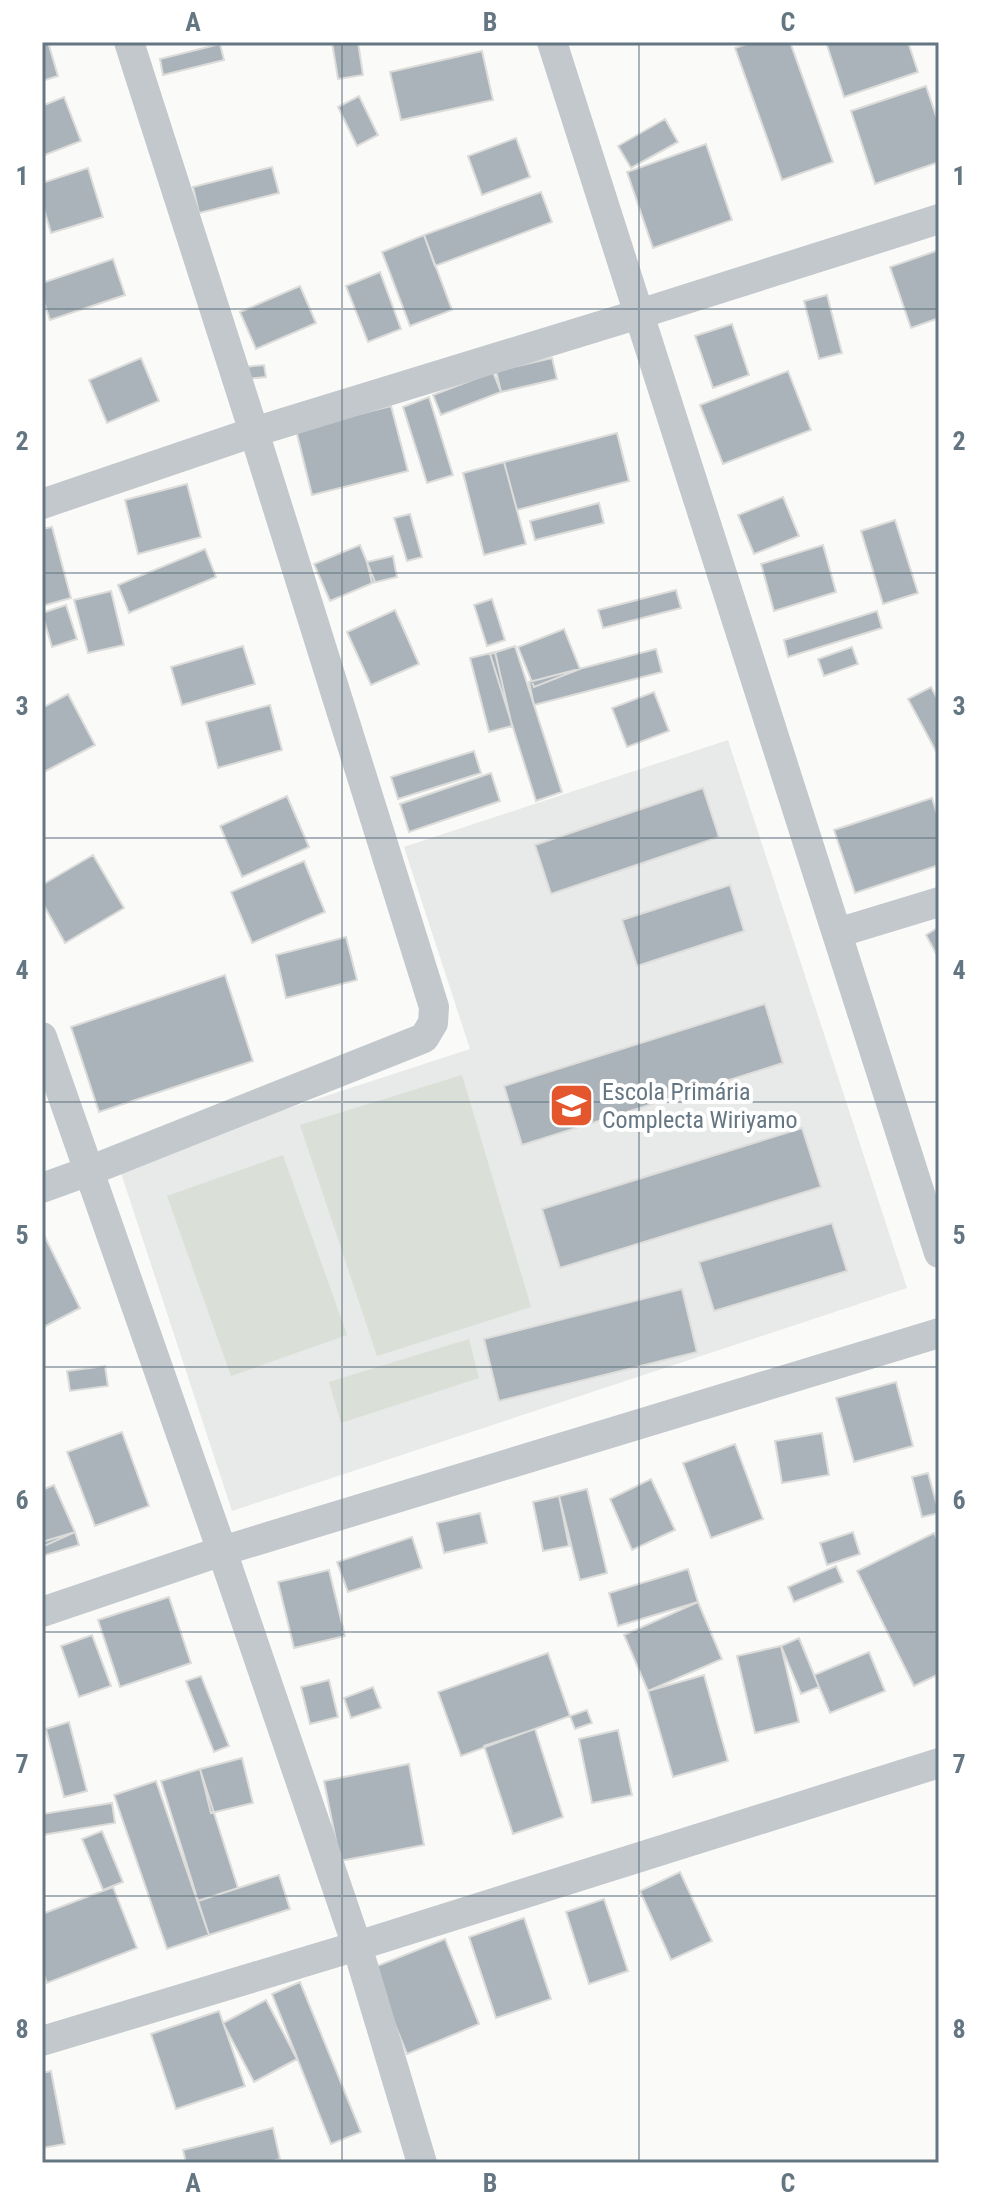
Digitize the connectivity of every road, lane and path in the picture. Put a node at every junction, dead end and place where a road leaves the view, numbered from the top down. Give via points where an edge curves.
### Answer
1 (129, 42) edge
2 (552, 42) edge
3 (939, 219) edge
4 (639, 314) junction
5 (254, 432) junction
6 (42, 504) edge
7 (939, 902) edge
8 (837, 933) junction
9 (42, 1037) edge
10 (89, 1171) junction
11 (42, 1188) edge
12 (939, 1253) edge
13 (939, 1333) edge
14 (222, 1551) junction
15 (42, 1612) edge
16 (939, 1763) edge
17 (357, 1946) junction
18 (42, 2041) edge
19 (422, 2163) edge

1 - 5 street
2 - 4 street
3 - 4 street
4 - 5 street
4 - 8 street
5 - 6 street
5 - 10 street via 434,1007 433,1023 424,1038
7 - 8 street
8 - 12 street
9 - 10 street
10 - 11 street
10 - 14 street
13 - 14 street
14 - 15 street
14 - 17 street
16 - 17 street
17 - 18 street
17 - 19 street

